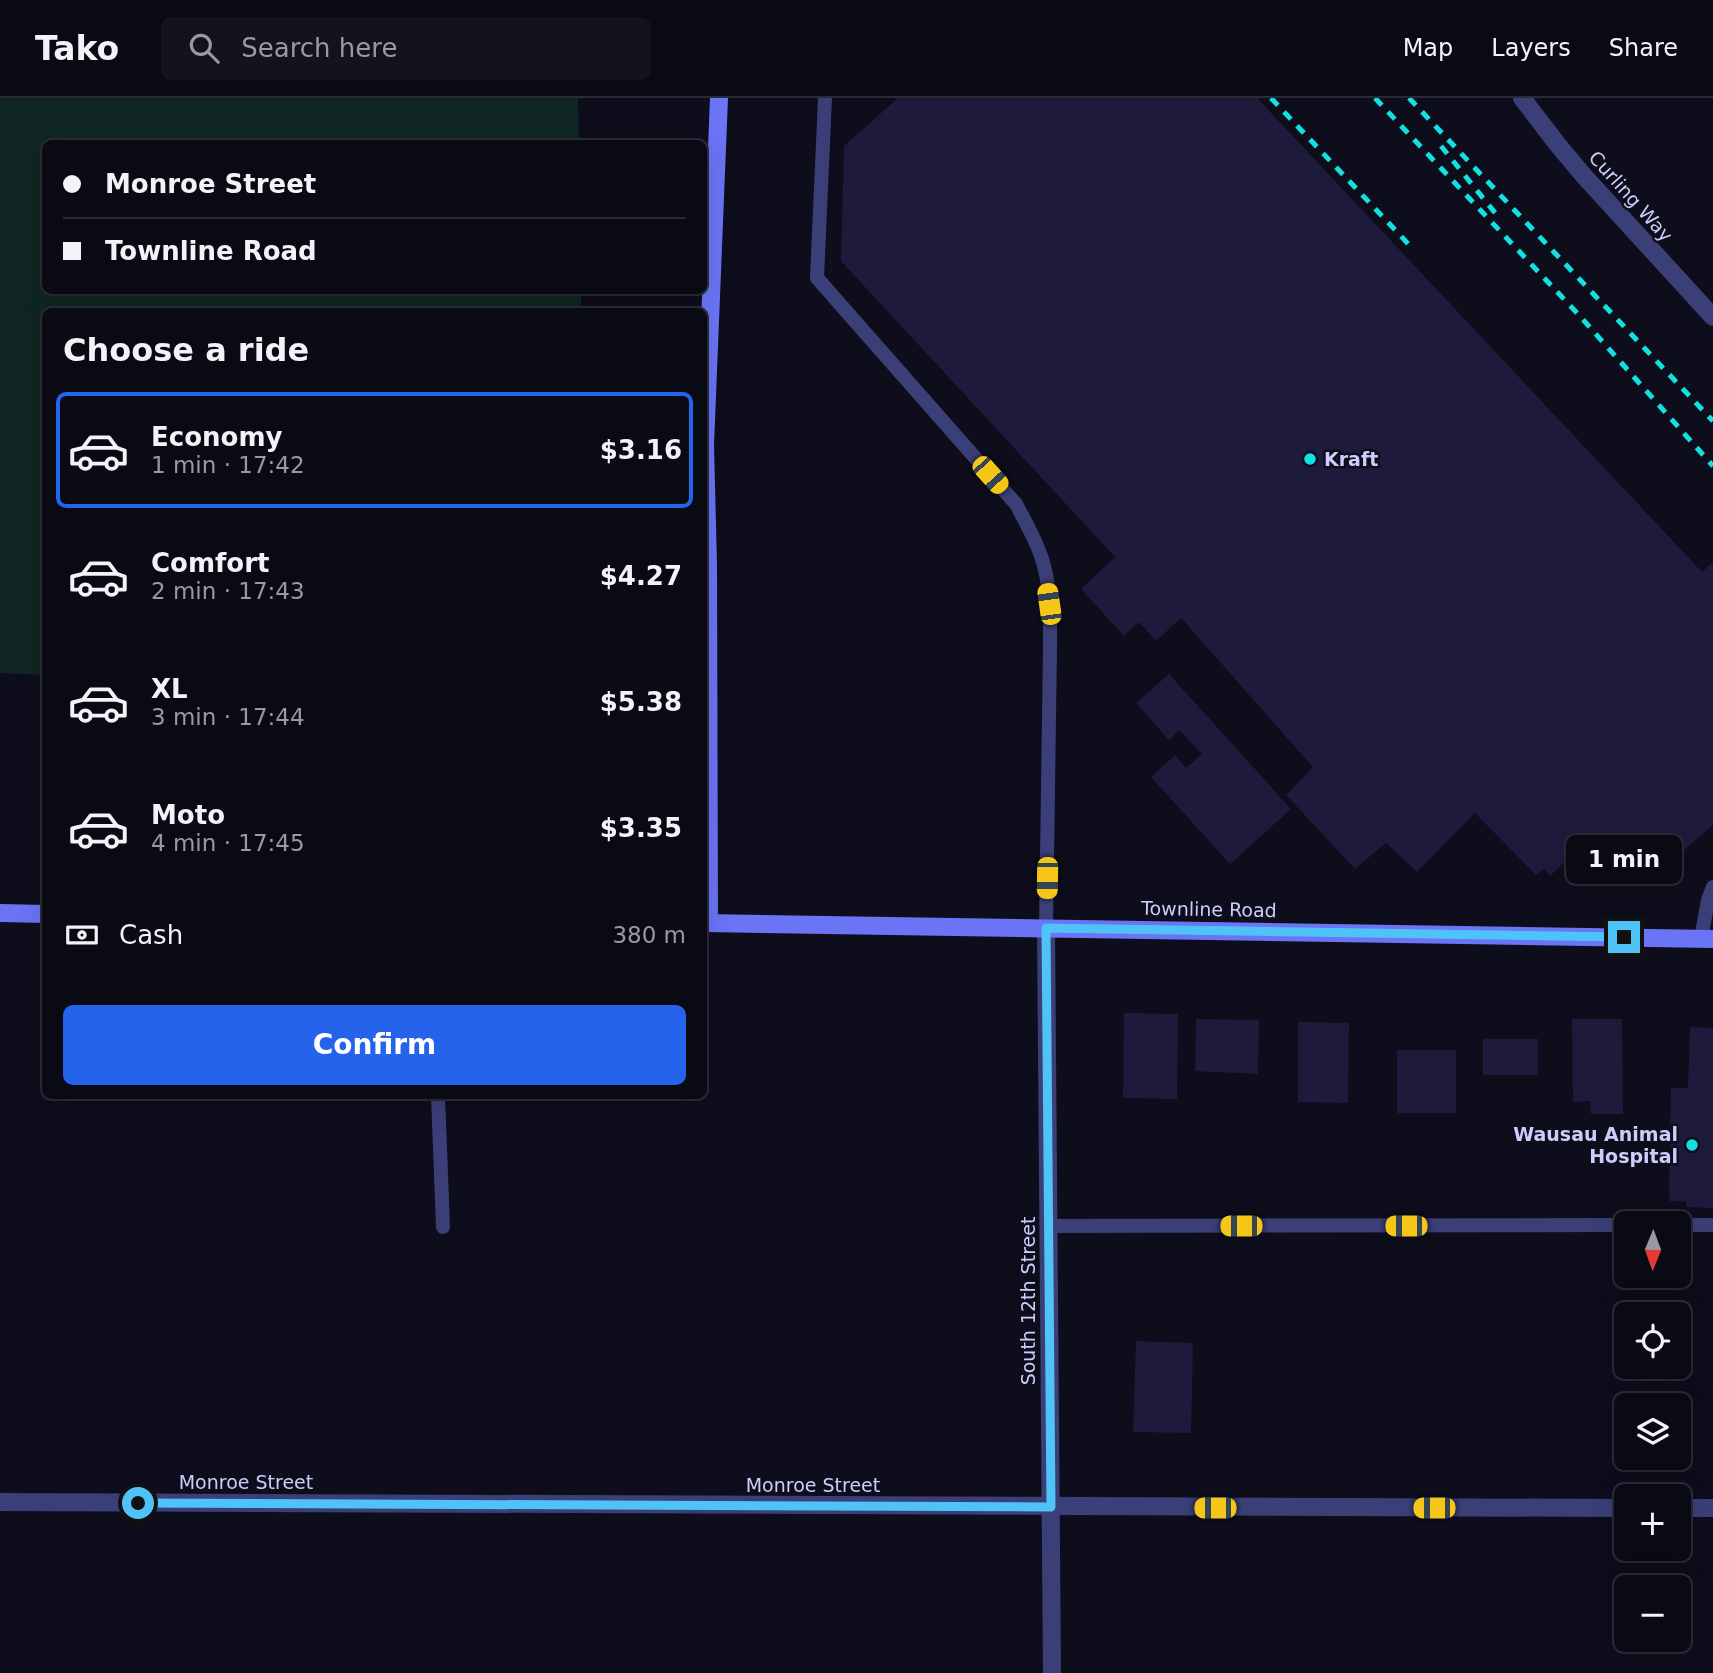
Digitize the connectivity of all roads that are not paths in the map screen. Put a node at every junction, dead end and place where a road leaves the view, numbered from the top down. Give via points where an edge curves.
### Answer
1 (719, 98) edge
2 (824, 98) edge
3 (1522, 98) edge
4 (1713, 317) edge
5 (707, 395) edge
6 (707, 525) edge
7 (707, 744) edge
8 (1713, 887) edge
9 (0, 913) edge
10 (42, 914) edge
11 (707, 923) edge
12 (1046, 928) junction
13 (1707, 939) edge
14 (439, 1099) edge
15 (1614, 1225) edge
16 (1691, 1225) edge
17 (1713, 1225) edge
18 (1048, 1226) junction
19 (443, 1227) dead end
20 (0, 1502) edge
21 (1051, 1507) junction
22 (1614, 1508) edge
23 (1691, 1508) edge
24 (1713, 1508) edge
25 (1052, 1673) edge

1 - 5 street
2 - 12 lane via 817,278 1016,504 1045,569 1050,648
3 - 4 street, Curling Way via 1584,176
6 - 7 street
8 - 13 lane
9 - 10 street
11 - 12 street, Townline Road
12 - 13 street, Townline Road
12 - 18 street, South 12th Street
14 - 19 lane
15 - 18 lane
16 - 17 lane
18 - 21 street, South 12th Street
20 - 21 street, Monroe Street
21 - 22 street, Monroe Street
21 - 25 street, South 12th Street
23 - 24 street

